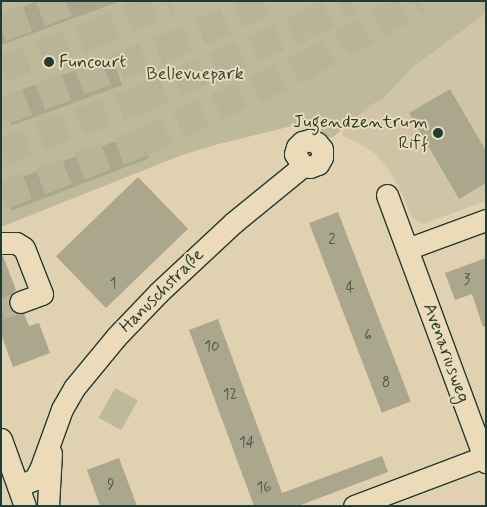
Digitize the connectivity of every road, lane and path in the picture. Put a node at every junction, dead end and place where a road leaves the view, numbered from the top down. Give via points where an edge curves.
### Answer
1 (303, 166) dead end
2 (387, 195) dead end
3 (486, 220) edge
4 (1, 243) edge
5 (407, 249) junction
6 (20, 302) tunnel mouth
7 (1, 440) edge
8 (51, 440) junction
9 (485, 460) edge
10 (18, 486) junction
11 (25, 506) edge
12 (48, 506) edge
13 (354, 506) edge

1 - 8 street, Hanuschstraße via 198,254 116,337 74,388
2 - 5 street, Avenariusweg
3 - 5 street
4 - 6 street via 16,243 24,248 42,294
5 - 9 street, Avenariusweg
7 - 10 street
8 - 10 street, Hanuschstraße via 35,479
8 - 12 street, Hanuschstraße
9 - 13 street, Avenariusweg
10 - 11 street

